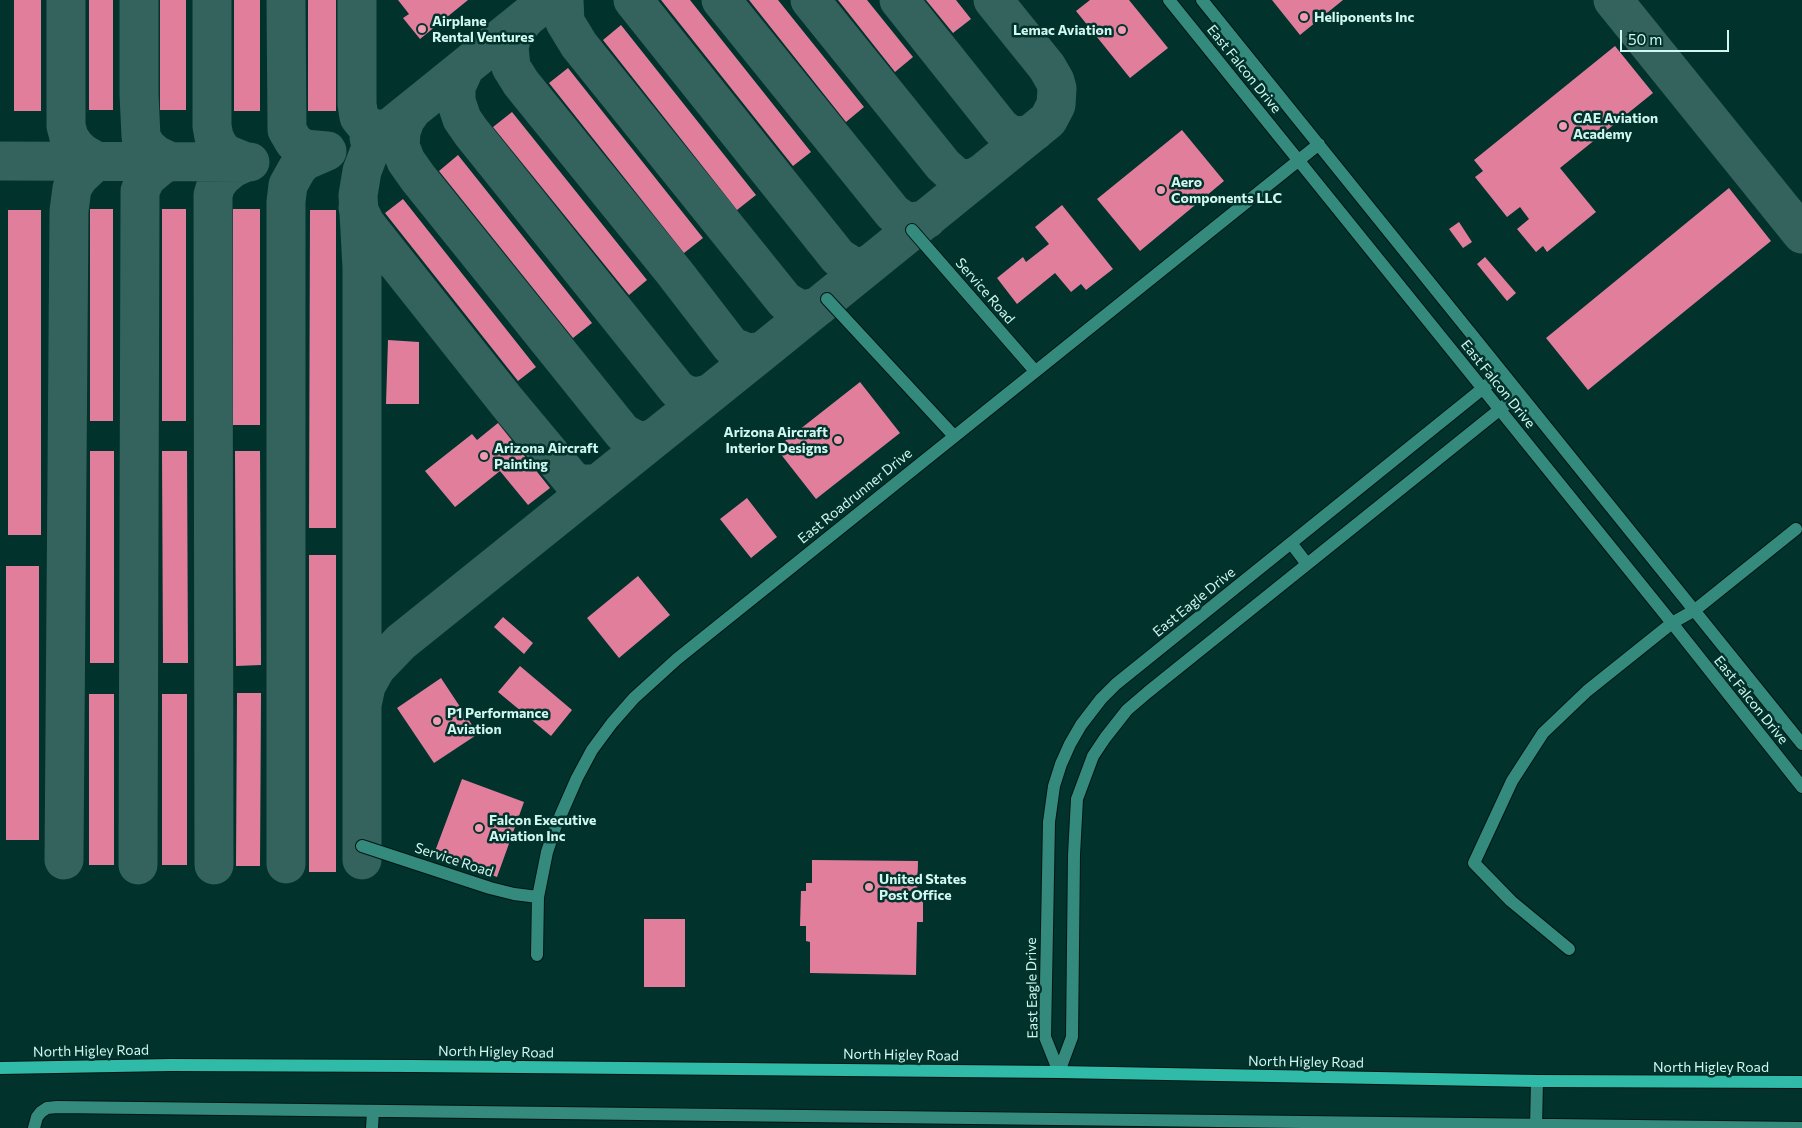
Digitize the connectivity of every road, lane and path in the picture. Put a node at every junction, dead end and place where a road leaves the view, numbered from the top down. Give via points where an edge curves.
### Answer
1 (1170, 0) edge
2 (1202, 0) edge
3 (1319, 144) junction
4 (1298, 160) junction
5 (912, 230) dead end
6 (828, 299) dead end
7 (1035, 372) junction
8 (1502, 373) junction
9 (1483, 390) junction
10 (1519, 394) junction
11 (1499, 410) junction
12 (954, 436) junction
13 (1796, 529) dead end
14 (1291, 544) junction
15 (1307, 564) junction
16 (1695, 610) junction
17 (1672, 623) junction
18 (1802, 744) edge
19 (1802, 787) edge
20 (362, 846) dead end
21 (538, 897) junction
22 (1568, 949) dead end
23 (536, 955) dead end
24 (0, 1068) edge
25 (1059, 1072) junction
26 (1537, 1081) junction
27 (1802, 1082) edge
28 (373, 1111) junction
29 (35, 1122) edge
30 (1536, 1127) edge
31 (1704, 1127) edge
32 (372, 1128) edge
33 (1802, 1128) edge

1 - 4 street, East Falcon Drive
2 - 3 street, East Falcon Drive
3 - 4 street, East Roadrunner Drive
3 - 8 street, East Falcon Drive
4 - 7 street, East Roadrunner Drive
4 - 9 street, East Falcon Drive
5 - 7 street, Service Road
6 - 12 street
7 - 12 street, East Roadrunner Drive
8 - 9 street, East Eagle Drive
8 - 10 street, East Falcon Drive
9 - 11 street, East Falcon Drive
9 - 14 street, East Eagle Drive
10 - 11 street
10 - 16 street, East Falcon Drive
11 - 15 street
11 - 17 street, East Falcon Drive
12 - 21 street, East Roadrunner Drive via 677,659 634,698 592,750 577,778 547,852
13 - 16 street
14 - 15 street
14 - 25 street, East Eagle Drive via 1116,684 1091,711 1070,744 1054,786 1048,822 1045,1037
15 - 25 street via 1128,710 1093,756 1077,799 1072,1037
16 - 17 street
16 - 18 street, East Falcon Drive
17 - 19 street, East Falcon Drive
17 - 22 street via 1587,691 1544,733 1512,781 1474,863 1511,901
20 - 21 street, Service Road via 490,888
21 - 23 street, East Roadrunner Drive
24 - 25 main road, North Higley Road via 180,1065
25 - 26 main road, North Higley Road
26 - 27 main road, North Higley Road
26 - 30 street
28 - 29 street via 57,1106 47,1108
28 - 30 street
28 - 32 street
30 - 31 street
31 - 33 street

